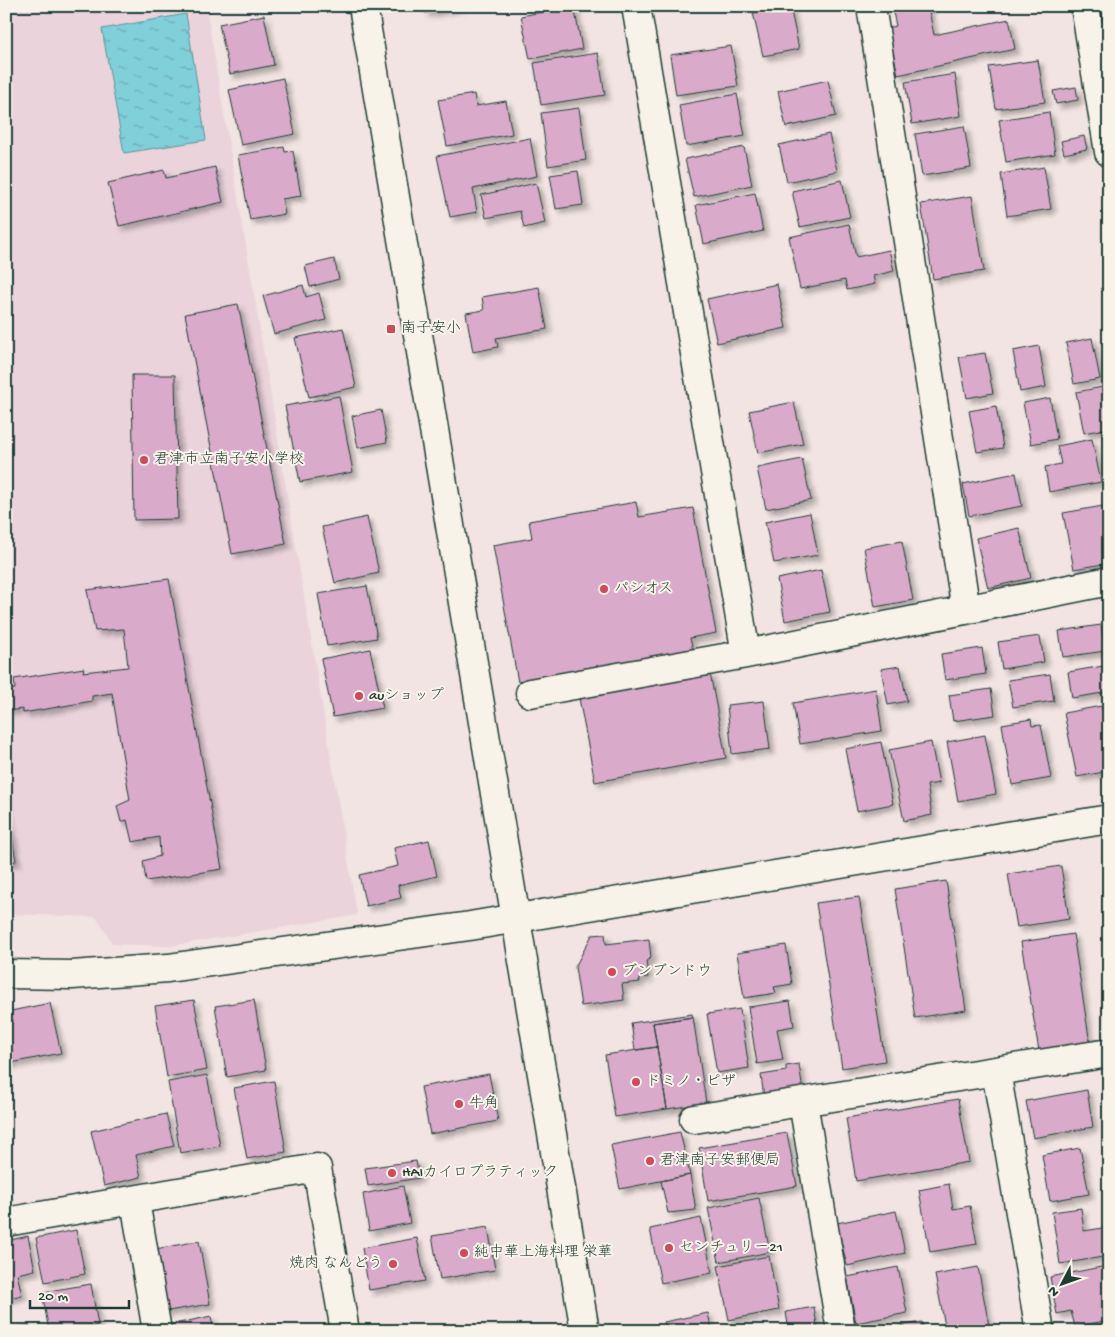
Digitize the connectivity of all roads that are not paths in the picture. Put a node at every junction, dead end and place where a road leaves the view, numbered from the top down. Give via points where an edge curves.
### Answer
1 (363, 6) edge
2 (636, 6) edge
3 (871, 6) edge
4 (1085, 6) edge
5 (1109, 152) edge
6 (1109, 581) edge
7 (966, 610) junction
8 (746, 654) junction
9 (530, 693) dead end
10 (1109, 820) edge
11 (516, 917) junction
12 (6, 974) edge
13 (1109, 1053) edge
14 (996, 1071) junction
15 (803, 1102) junction
16 (694, 1119) dead end
17 (135, 1201) junction
18 (6, 1222) edge
19 (157, 1331) edge
20 (345, 1331) edge
21 (585, 1331) edge
22 (842, 1331) edge
23 (1040, 1331) edge

1 - 11 street
2 - 8 street
3 - 7 street
4 - 5 street
6 - 7 street
7 - 8 street
8 - 9 street
10 - 11 street
11 - 12 street via 168,968 72,975
11 - 21 street
13 - 14 street
14 - 15 street
14 - 23 street
15 - 16 street
15 - 22 street
17 - 18 street
17 - 19 street
17 - 20 street via 317,1168

